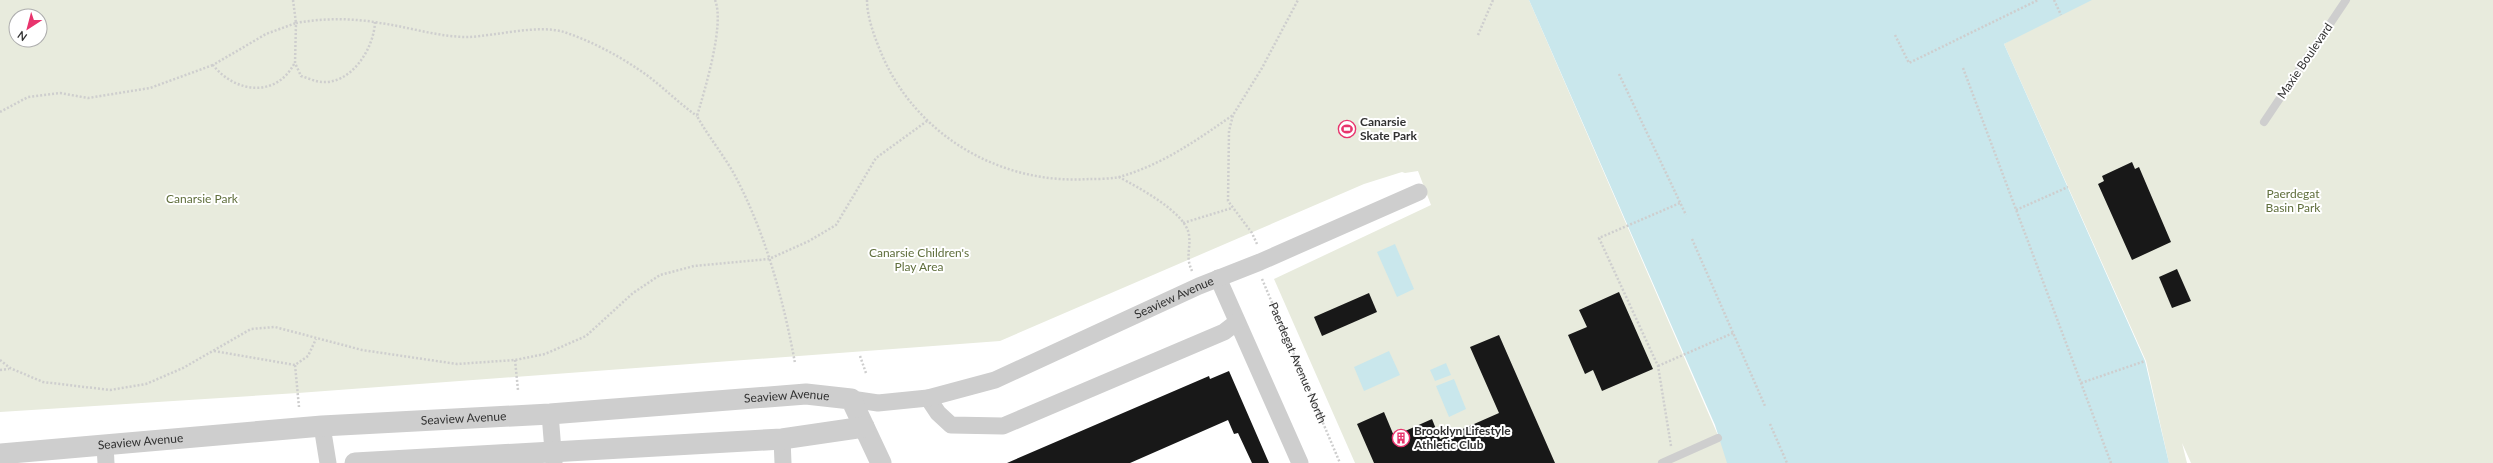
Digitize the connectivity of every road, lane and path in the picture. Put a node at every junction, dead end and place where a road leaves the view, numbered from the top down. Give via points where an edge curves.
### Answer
1 (293, 0) edge
2 (715, 0) edge
3 (866, 0) edge
4 (1298, 0) edge
5 (1493, 0) edge
6 (2038, 0) edge
7 (2054, 0) edge
8 (2346, 0) edge
9 (2062, 15) dead end
10 (375, 22) junction
11 (296, 23) junction
12 (1478, 35) dead end
13 (1895, 35) dead end
14 (294, 63) junction
15 (213, 65) junction
16 (1963, 68) dead end
17 (1619, 74) dead end
18 (0, 112) edge
19 (1233, 115) junction
20 (698, 116) junction
21 (928, 121) junction
22 (2264, 122) dead end
23 (1118, 177) junction
24 (2068, 187) dead end
25 (1419, 192) dead end
26 (1680, 203) junction
27 (1232, 208) junction
28 (2016, 210) junction
29 (1686, 215) dead end
30 (1183, 224) junction
31 (1692, 239) dead end
32 (769, 259) junction
33 (1260, 262) junction
34 (1218, 278) junction
35 (1195, 279) dead end
36 (1237, 322) junction
37 (1733, 333) junction
38 (316, 339) junction
39 (213, 351) junction
40 (860, 356) dead end
41 (0, 360) edge
42 (515, 360) junction
43 (2145, 361) dead end
44 (795, 363) dead end
45 (295, 365) junction
46 (1658, 366) junction
47 (10, 368) junction
48 (0, 370) edge
49 (866, 373) dead end
50 (2081, 383) junction
51 (518, 390) dead end
52 (928, 398) junction
53 (851, 399) junction
54 (1765, 406) dead end
55 (299, 407) dead end
56 (550, 414) junction
57 (1770, 424) dead end
58 (322, 426) junction
59 (864, 427) junction
60 (1718, 438) dead end
61 (782, 439) junction
62 (0, 454) edge
63 (106, 454) edge
64 (553, 457) edge
65 (1673, 458) junction
66 (328, 463) edge
67 (355, 463) edge
68 (783, 463) edge
69 (880, 463) edge
70 (1300, 463) edge
71 (1340, 463) edge
72 (1662, 463) edge
73 (1787, 463) edge
74 (2111, 463) edge

1 - 11 path
2 - 20 path via 719,9
3 - 21 path via 876,42 888,67 905,95
4 - 19 path via 1262,68
5 - 12 path
6 - 13 path via 1909,63
7 - 9 path
8 - 22 lane, Maxie Boulevard
10 - 11 path via 316,19
10 - 14 path via 374,33 357,66 343,76 323,82 302,76
10 - 20 path via 467,37 532,30 563,32 622,59
11 - 14 path
11 - 15 path via 266,34
14 - 15 path via 288,75 270,87 253,88 232,82
15 - 18 path via 150,88 88,98 60,93 28,97
16 - 28 path
17 - 26 path
19 - 23 path via 1161,161
19 - 27 path via 1229,131 1226,186 1228,201
20 - 32 path via 733,172 763,239
21 - 23 path via 945,137 976,157 1024,174 1053,179
21 - 32 path via 876,158 836,224 809,241
23 - 30 path via 1146,192 1176,213
24 - 28 path
25 - 33 street, Seaview Avenue
26 - 29 path
26 - 46 path via 1600,238
27 - 30 path
27 - 33 path, Paerdegat Avenue North via 1254,236
28 - 50 path
30 - 35 path via 1190,234 1187,259
31 - 37 path
32 - 42 path via 694,266 660,275 633,293 586,336 545,354
32 - 44 path via 785,307
33 - 34 street, Seaview Avenue
33 - 71 path, Paerdegat Avenue North via 1263,286
34 - 36 street
34 - 52 street, Seaview Avenue via 994,380
36 - 52 street via 1224,332 1003,426 951,426
36 - 70 street
37 - 46 path
37 - 54 path
38 - 39 path via 275,327 251,329
38 - 42 path via 362,350 457,364
38 - 45 path via 308,356
39 - 45 path
39 - 47 path via 146,384 110,390 43,382
40 - 49 path
41 - 47 path
42 - 51 path
43 - 50 path
45 - 55 path
46 - 65 path
47 - 48 path
50 - 74 path
52 - 53 street, Seaview Avenue via 878,403
53 - 56 street, Seaview Avenue via 806,394
53 - 59 street
56 - 58 street, Seaview Avenue
56 - 64 street
57 - 73 path
58 - 63 street, Seaview Avenue
58 - 66 street
59 - 61 street
59 - 69 street
60 - 65 lane
61 - 64 street
61 - 68 street
62 - 63 street, Seaview Avenue
64 - 67 street
65 - 72 lane

